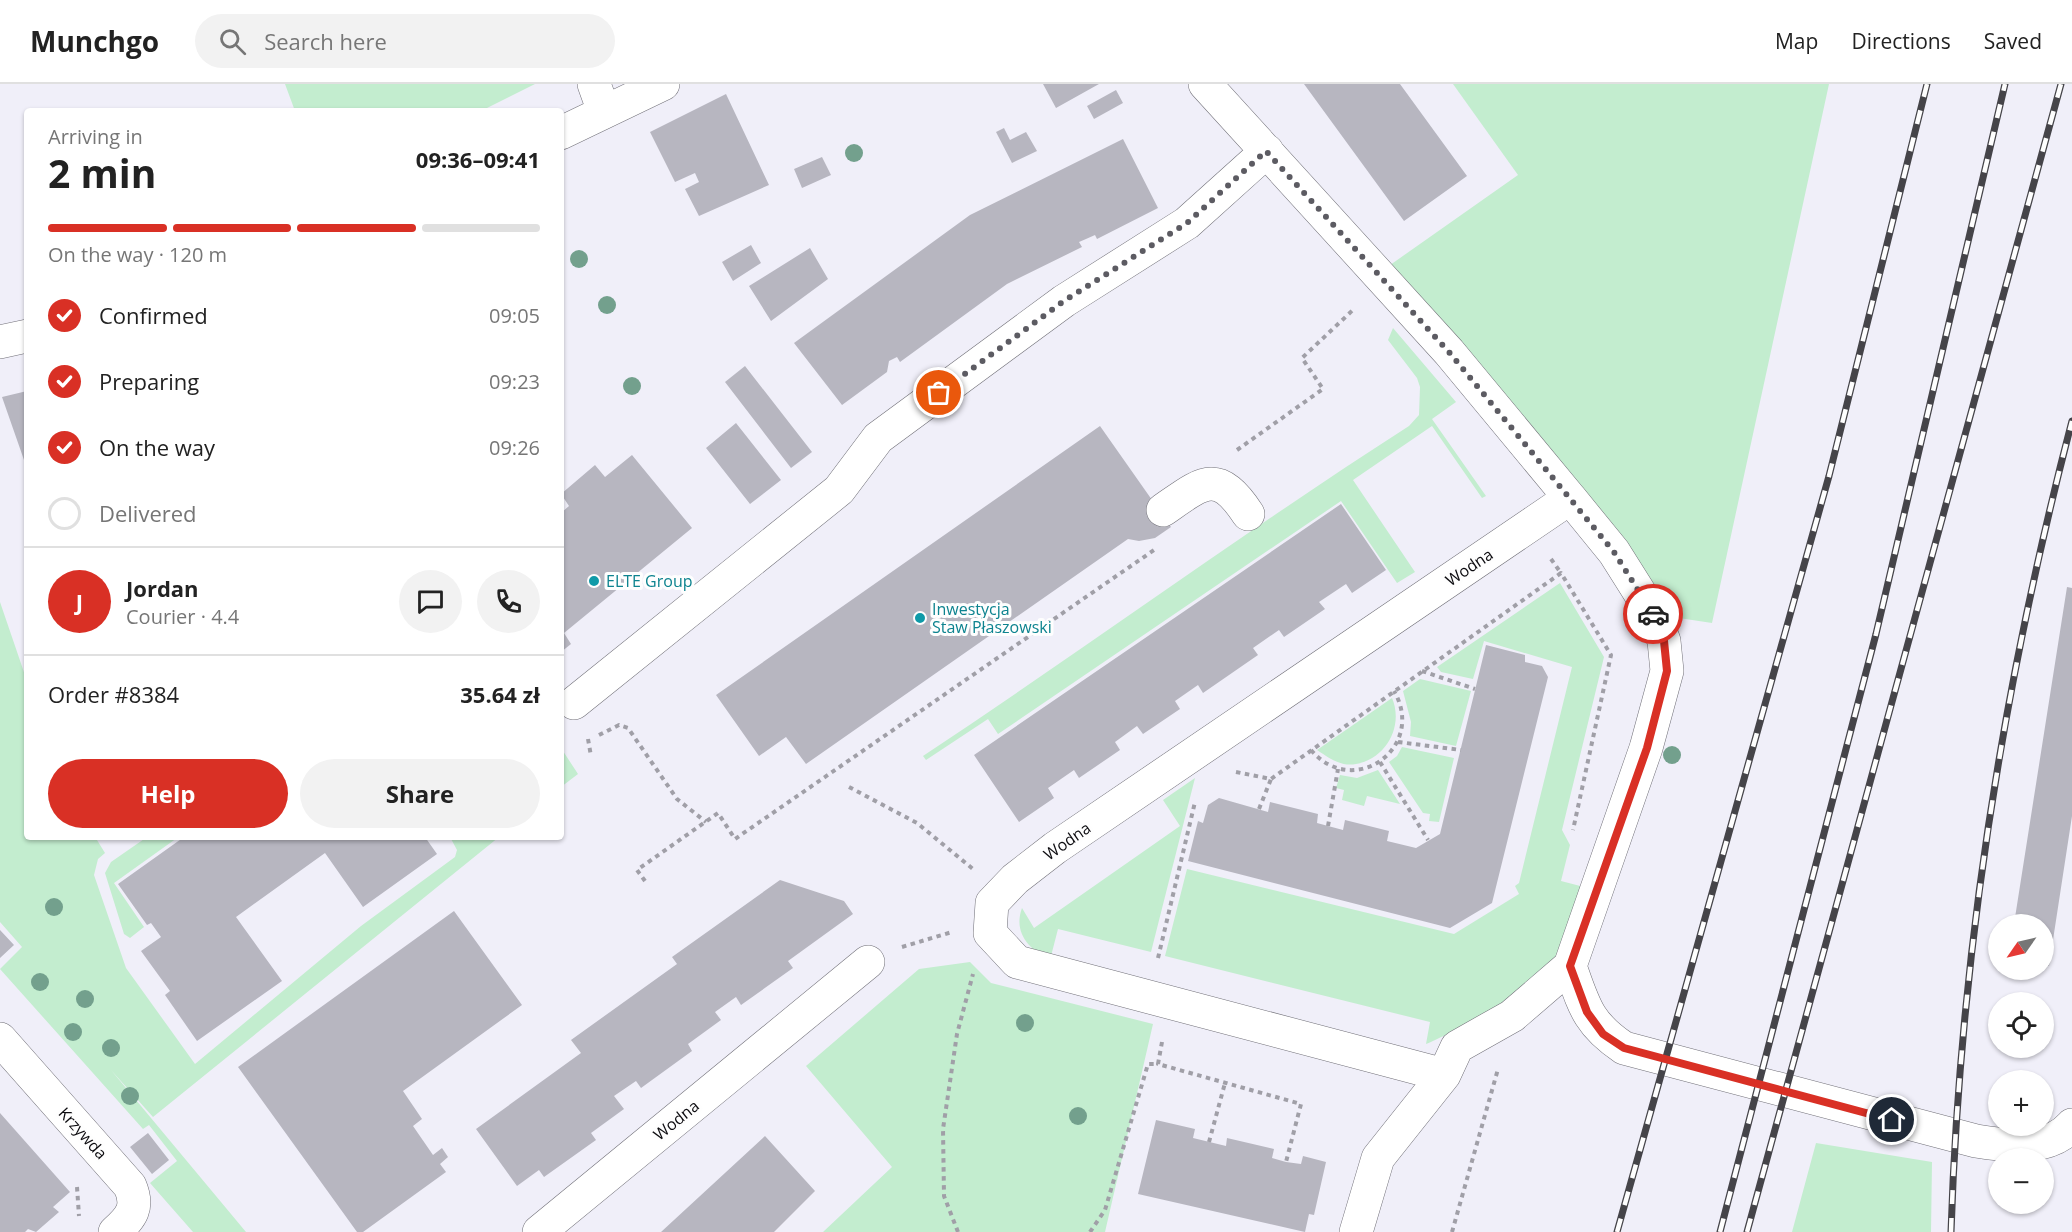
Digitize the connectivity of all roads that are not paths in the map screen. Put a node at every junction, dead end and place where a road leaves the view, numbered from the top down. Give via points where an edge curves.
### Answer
1 (663, 84) edge
2 (1205, 84) edge
3 (599, 98) edge
4 (564, 130) edge
5 (1266, 151) junction
6 (24, 337) edge
7 (0, 342) edge
8 (1570, 498) junction
9 (1241, 504) road end
10 (1163, 510) dead end
11 (574, 704) dead end
12 (868, 962) road end
13 (1570, 966) junction
14 (0, 1039) edge
15 (1444, 1075) junction
16 (2072, 1125) edge
17 (115, 1232) edge
18 (539, 1232) edge
19 (1356, 1232) edge

1 - 3 street
2 - 5 street
3 - 4 street
5 - 8 street via 1449,352
5 - 11 street via 1187,223 1064,301 878,438 839,490
6 - 7 street
8 - 13 street via 1614,552 1655,617 1664,641 1667,671 1647,748
8 - 15 street, Wodna via 1055,848 992,903 990,933 1017,962
9 - 10 street via 1221,485 1202,485
12 - 18 street, Wodna
13 - 15 street via 1512,1016 1457,1047
13 - 16 street via 1587,1012 1603,1034 1624,1048 1976,1141 2027,1146 2051,1139
14 - 17 street, Krzywda via 130,1186 136,1200 132,1213
15 - 19 street via 1378,1158

